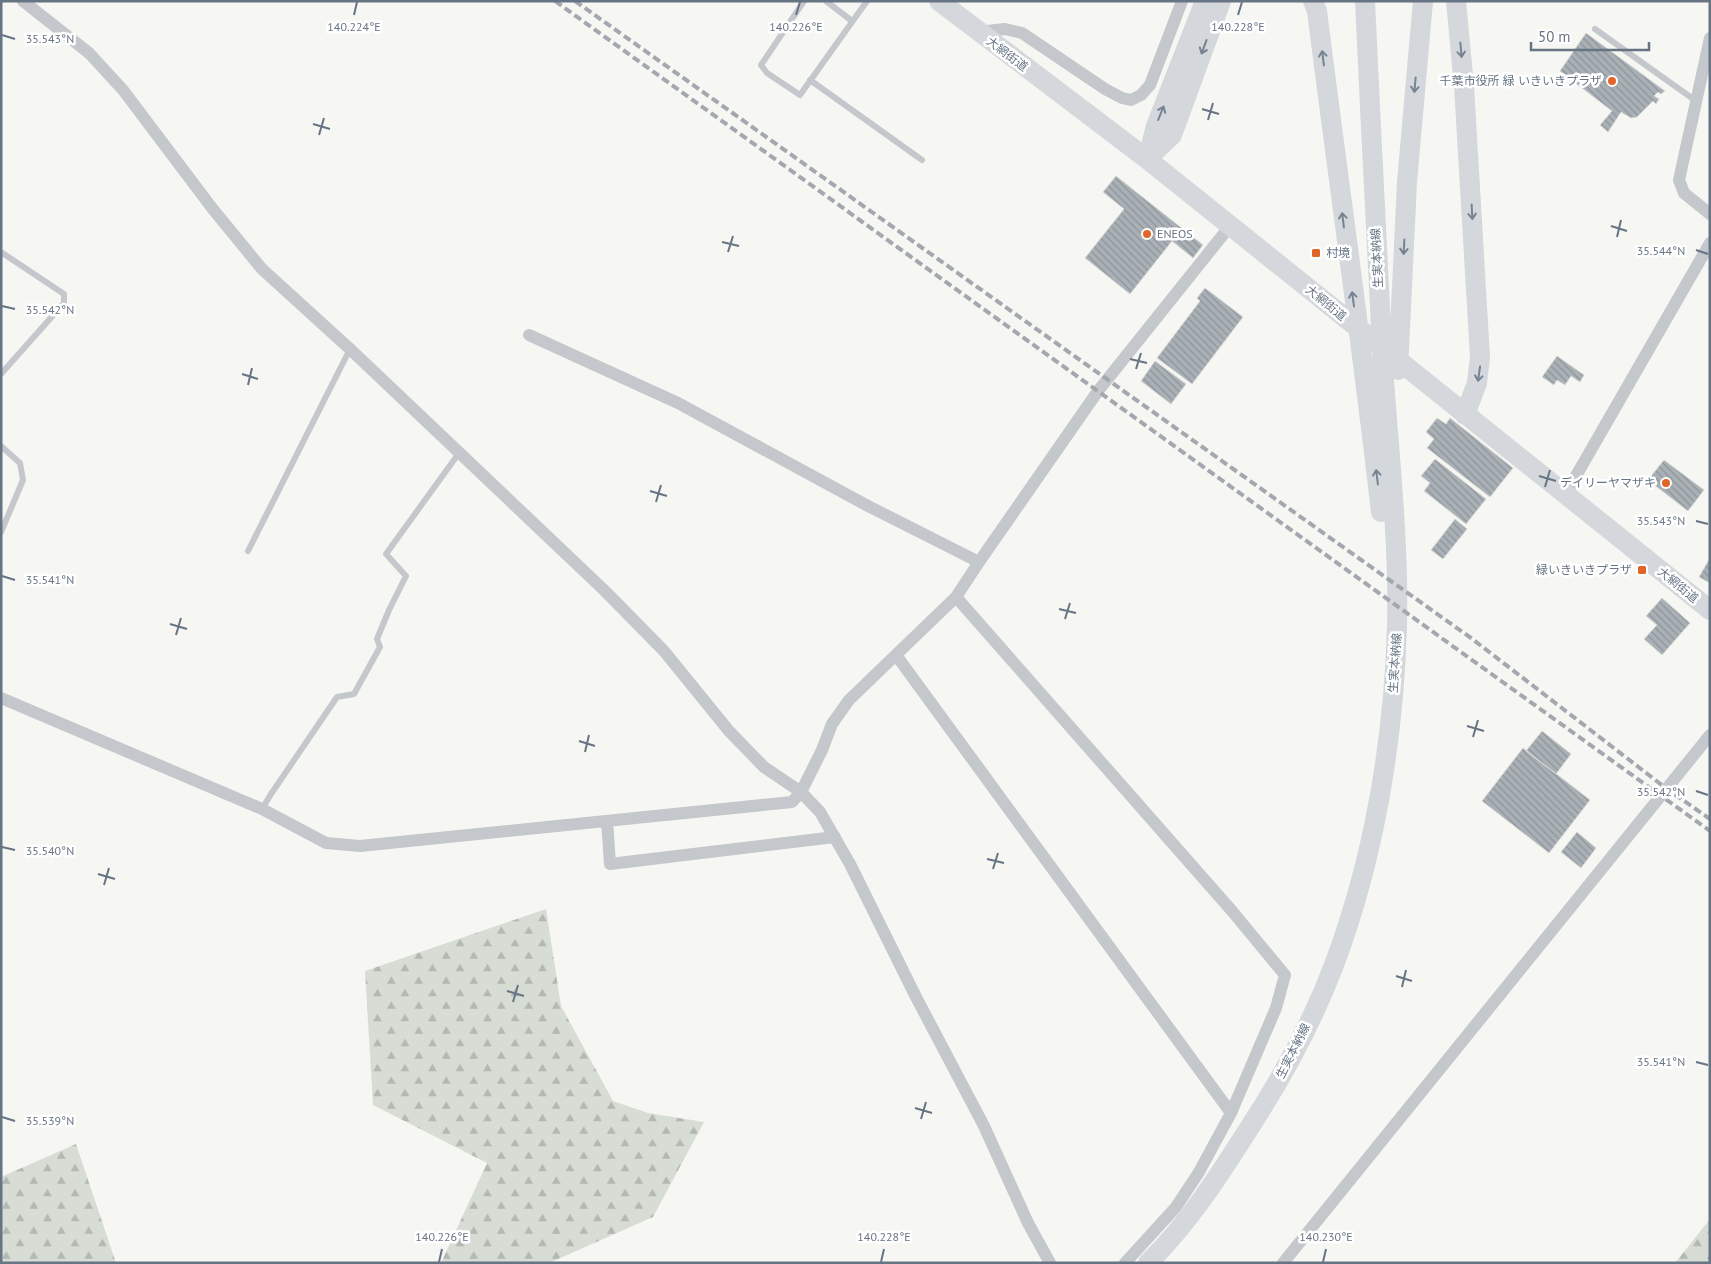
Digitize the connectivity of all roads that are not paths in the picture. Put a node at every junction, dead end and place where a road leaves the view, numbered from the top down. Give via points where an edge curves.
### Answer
1 (23, 1) edge
2 (804, 1) edge
3 (826, 1) edge
4 (867, 1) edge
5 (939, 1) edge
6 (1182, 1) edge
7 (1205, 1) edge
8 (1221, 1) edge
9 (1314, 1) edge
10 (1365, 1) edge
11 (1423, 1) edge
12 (1456, 1) edge
13 (852, 21) junction
14 (1595, 29) dead end
15 (978, 32) junction
16 (1710, 38) edge
17 (810, 80) junction
18 (1696, 101) junction
19 (1147, 159) junction
20 (922, 160) dead end
21 (1710, 214) edge
22 (1230, 226) junction
23 (1710, 243) edge
24 (1, 252) edge
25 (529, 335) dead end
26 (350, 349) junction
27 (1, 374) edge
28 (1465, 414) junction
29 (1, 446) edge
30 (460, 453) junction
31 (1391, 474) junction
32 (1565, 495) junction
33 (1, 532) edge
34 (248, 551) dead end
35 (979, 562) junction
36 (956, 596) junction
37 (1710, 610) edge
38 (896, 655) junction
39 (1394, 683) junction
40 (1, 698) edge
41 (1710, 735) edge
42 (801, 792) junction
43 (262, 809) junction
44 (608, 821) junction
45 (834, 837) junction
46 (1231, 1113) junction
47 (1050, 1263) edge
48 (1125, 1263) edge
49 (1148, 1263) edge
50 (1284, 1263) edge

1 - 26 street via 89,53 123,90 262,269
2 - 17 lane via 761,65 767,73 800,95
3 - 13 lane
4 - 13 lane
5 - 15 main road, 大網街道
6 - 15 street via 1150,85 1130,100 1105,89 1022,32 1005,29
19 -> 7 main road via 1156,126
8 -> 19 main road via 1172,135
39 -> 9 main road via 1382,525 1365,380
10 - 31 main road, 生実本納線
11 -> 31 main road via 1407,182
12 -> 28 main road via 1480,357 1478,383
13 - 17 lane
14 - 18 lane
15 - 19 main road, 大網街道
16 - 18 street
17 - 20 lane
18 - 21 street via 1679,180 1684,193
19 - 22 main road, 大網街道
22 - 28 main road, 大網街道
22 - 35 street via 1098,391
23 - 32 street
24 - 27 lane via 64,294 64,303
25 - 35 street via 678,403
26 - 30 street
26 - 34 lane
28 - 32 main road, 大網街道
29 - 33 lane via 20,463 23,480
30 - 42 street via 664,651 729,731 764,767
30 - 43 lane via 386,554 406,576 377,639 380,647 354,694 337,697
31 - 39 main road, 生実本納線 via 1397,573
32 - 37 main road, 大網街道
35 - 36 street
36 - 38 street
36 - 46 street via 1285,975 1276,1008
38 - 42 street via 849,700 832,724
38 - 46 street
39 - 49 main road, 生実本納線 via 1389,734 1370,840 1354,906 1334,967 1270,1097 1221,1172 1169,1242
40 - 43 street
41 - 50 street
42 - 44 street via 792,802
42 - 45 street via 820,812
43 - 44 street via 326,843 360,846
44 - 45 street via 610,864
45 - 47 street via 984,1126
46 - 48 street via 1176,1207

